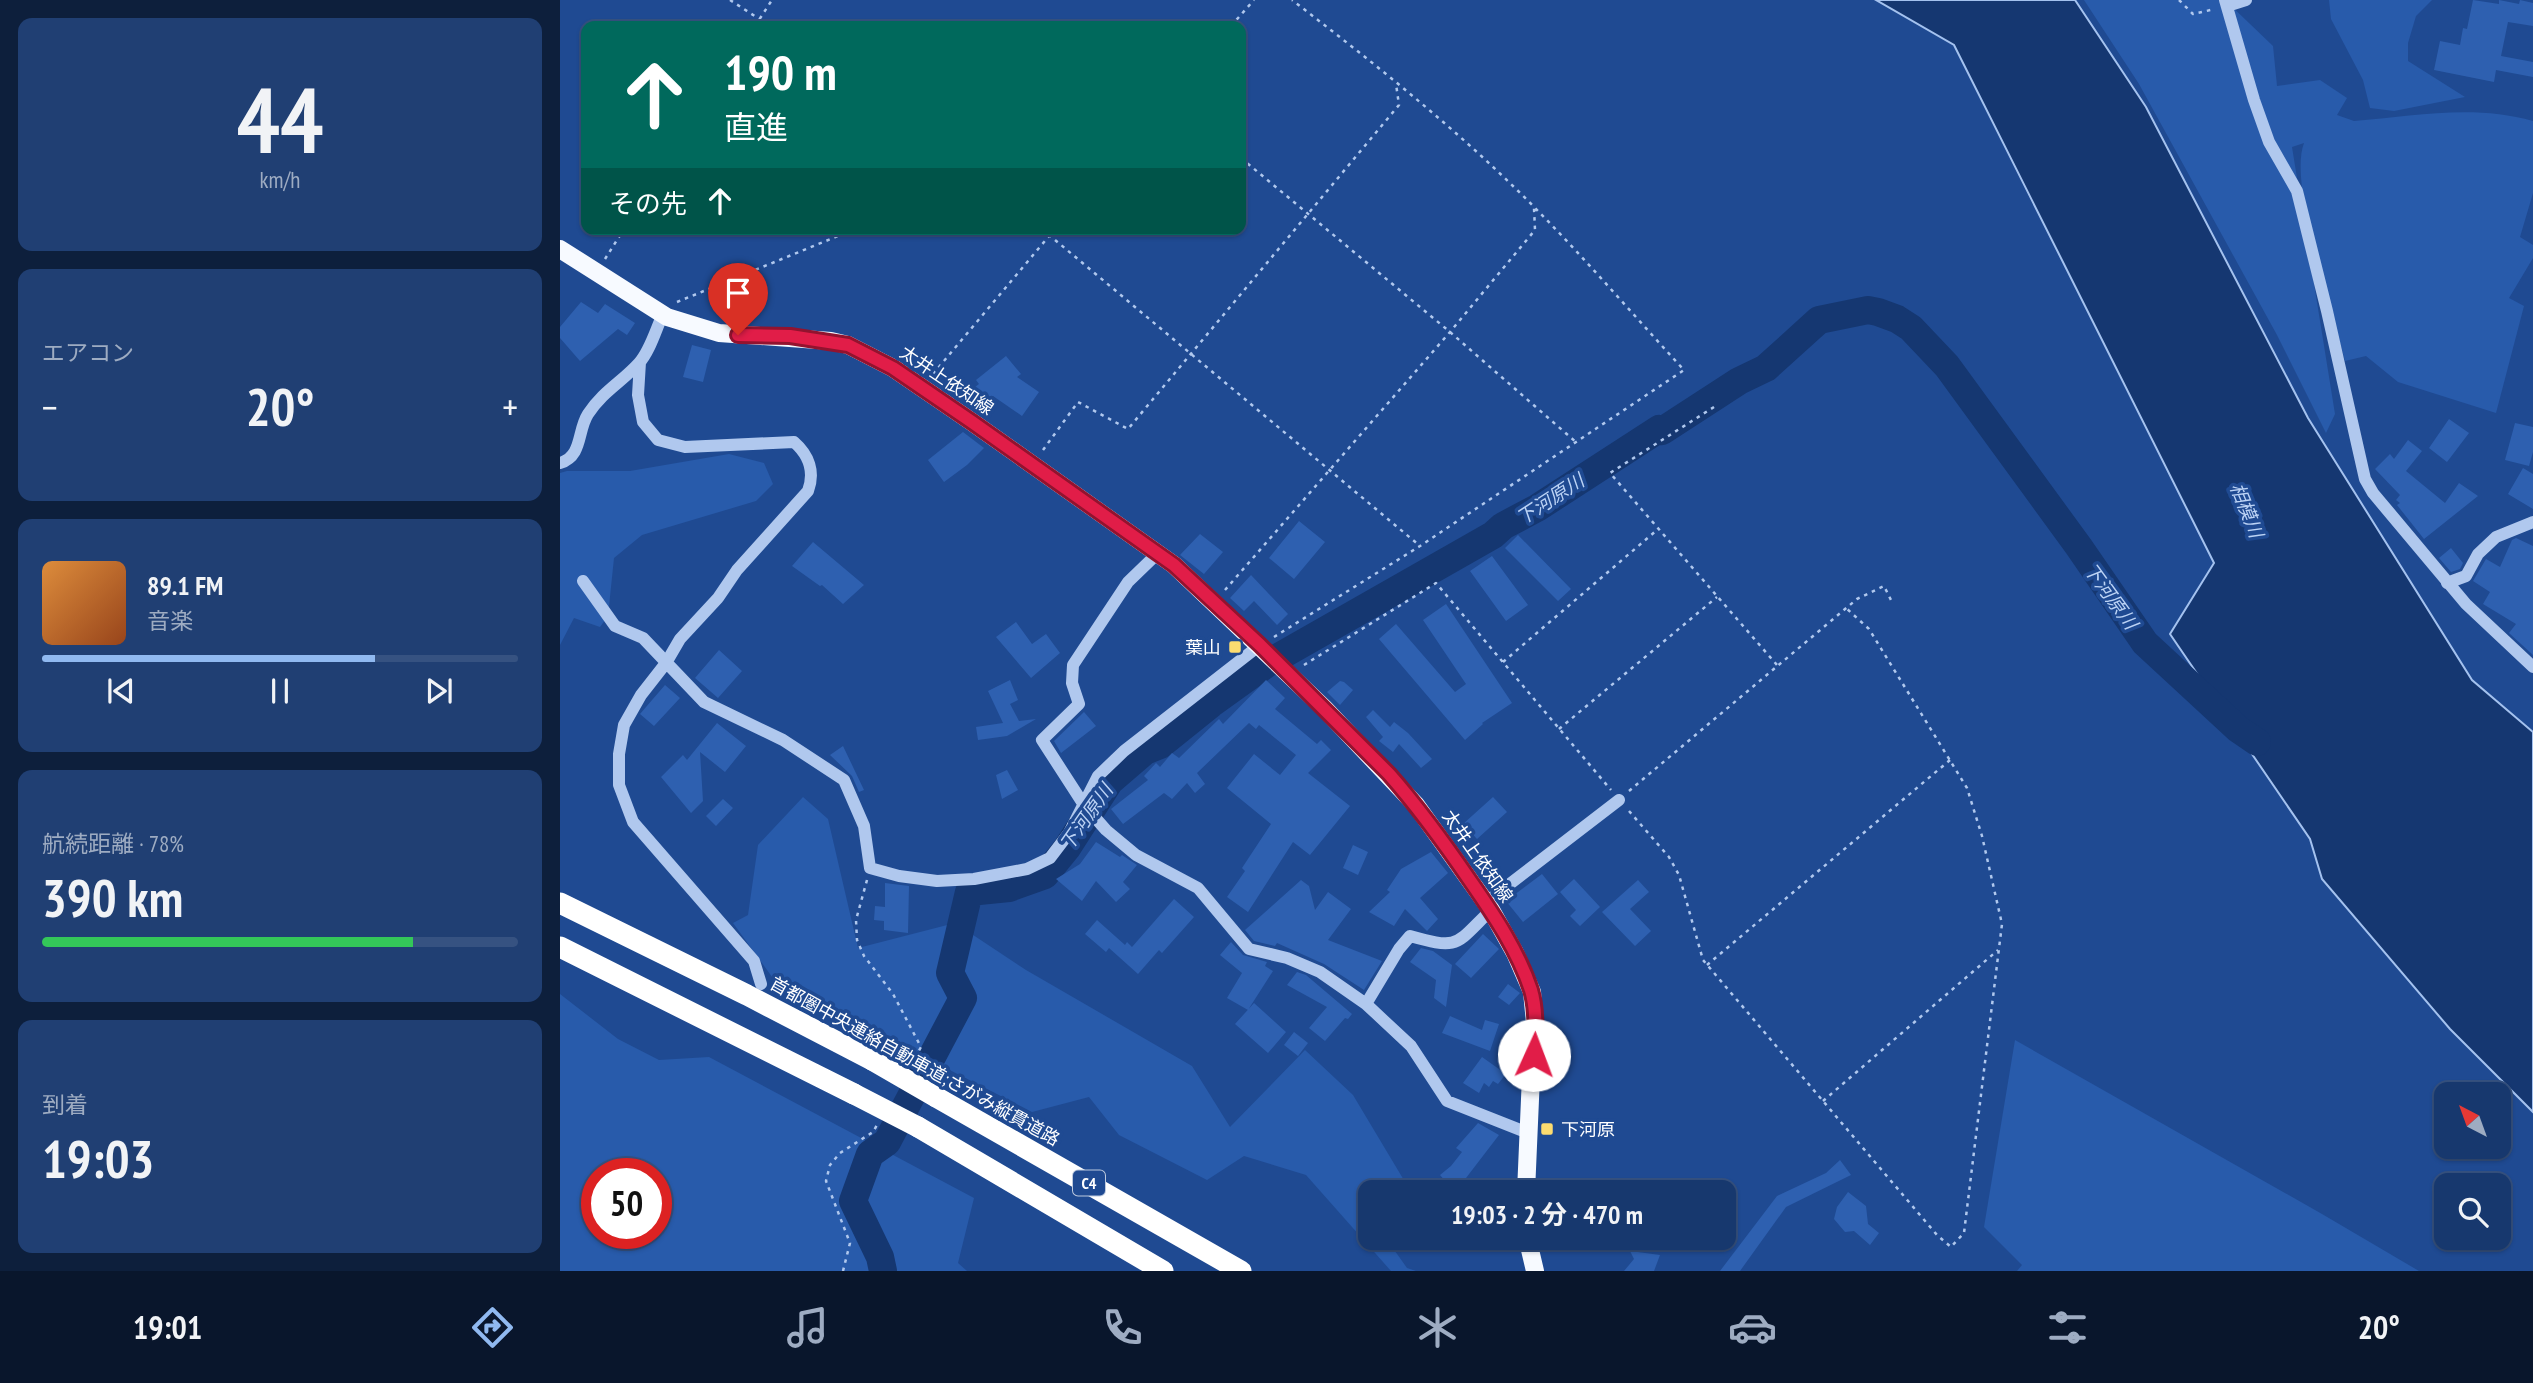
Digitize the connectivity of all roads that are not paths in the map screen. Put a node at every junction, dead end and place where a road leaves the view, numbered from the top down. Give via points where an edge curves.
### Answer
1 (2246, 0) edge
2 (2226, 3) edge
3 (560, 249) edge
4 (665, 316) junction
5 (640, 362) junction
6 (560, 463) edge
7 (2533, 522) edge
8 (1158, 553) junction
9 (583, 581) dead end
10 (2447, 583) junction
11 (1261, 647) junction
12 (666, 663) junction
13 (2533, 667) edge
14 (1619, 800) road end
15 (1084, 805) junction
16 (560, 903) edge
17 (1488, 906) junction
18 (560, 947) edge
19 (761, 984) dead end
20 (1366, 1004) junction
21 (1528, 1133) junction
22 (1526, 1180) edge
23 (1530, 1250) edge
24 (1163, 1271) edge
25 (1241, 1271) edge
26 (1535, 1271) edge

1 - 2 street
2 - 10 street via 2253,100 2269,142 2297,191 2365,479
3 - 4 main road, 太井上依知線
4 - 5 street
4 - 8 main road, 太井上依知線 via 719,333 801,337 848,345 893,368
5 - 6 street via 601,397 587,416 578,448
5 - 12 street via 638,395 643,422 658,440 685,447 794,442 804,451 813,478 808,491 680,639
7 - 10 street via 2496,537 2483,548 2466,576
8 - 11 main road, 太井上依知線
8 - 15 street via 1128,582 1073,665 1072,683 1079,704 1042,740
9 - 12 street via 615,626 643,638
10 - 13 street
11 - 15 street via 1124,751 1098,776
11 - 17 main road, 太井上依知線 via 1389,774
12 - 15 street via 704,702 783,740 844,779 864,826 870,868 937,881 1027,869 1051,858
12 - 19 street via 624,725 620,785 633,822 754,961
14 - 17 street
15 - 20 street via 1136,855 1198,888 1248,949 1320,972
16 - 25 highway, 首都圏中央連絡自動車道;さがみ縦貫道路 / C4, bridge via 872,1060
17 - 20 street via 1456,943 1441,945 1410,936
17 - 21 main road, 太井上依知線 via 1532,992 1536,1033
18 - 24 highway, C4, bridge via 855,1094
20 - 21 street via 1411,1046 1447,1101
21 - 22 main road, 太井上依知線
23 - 26 main road

